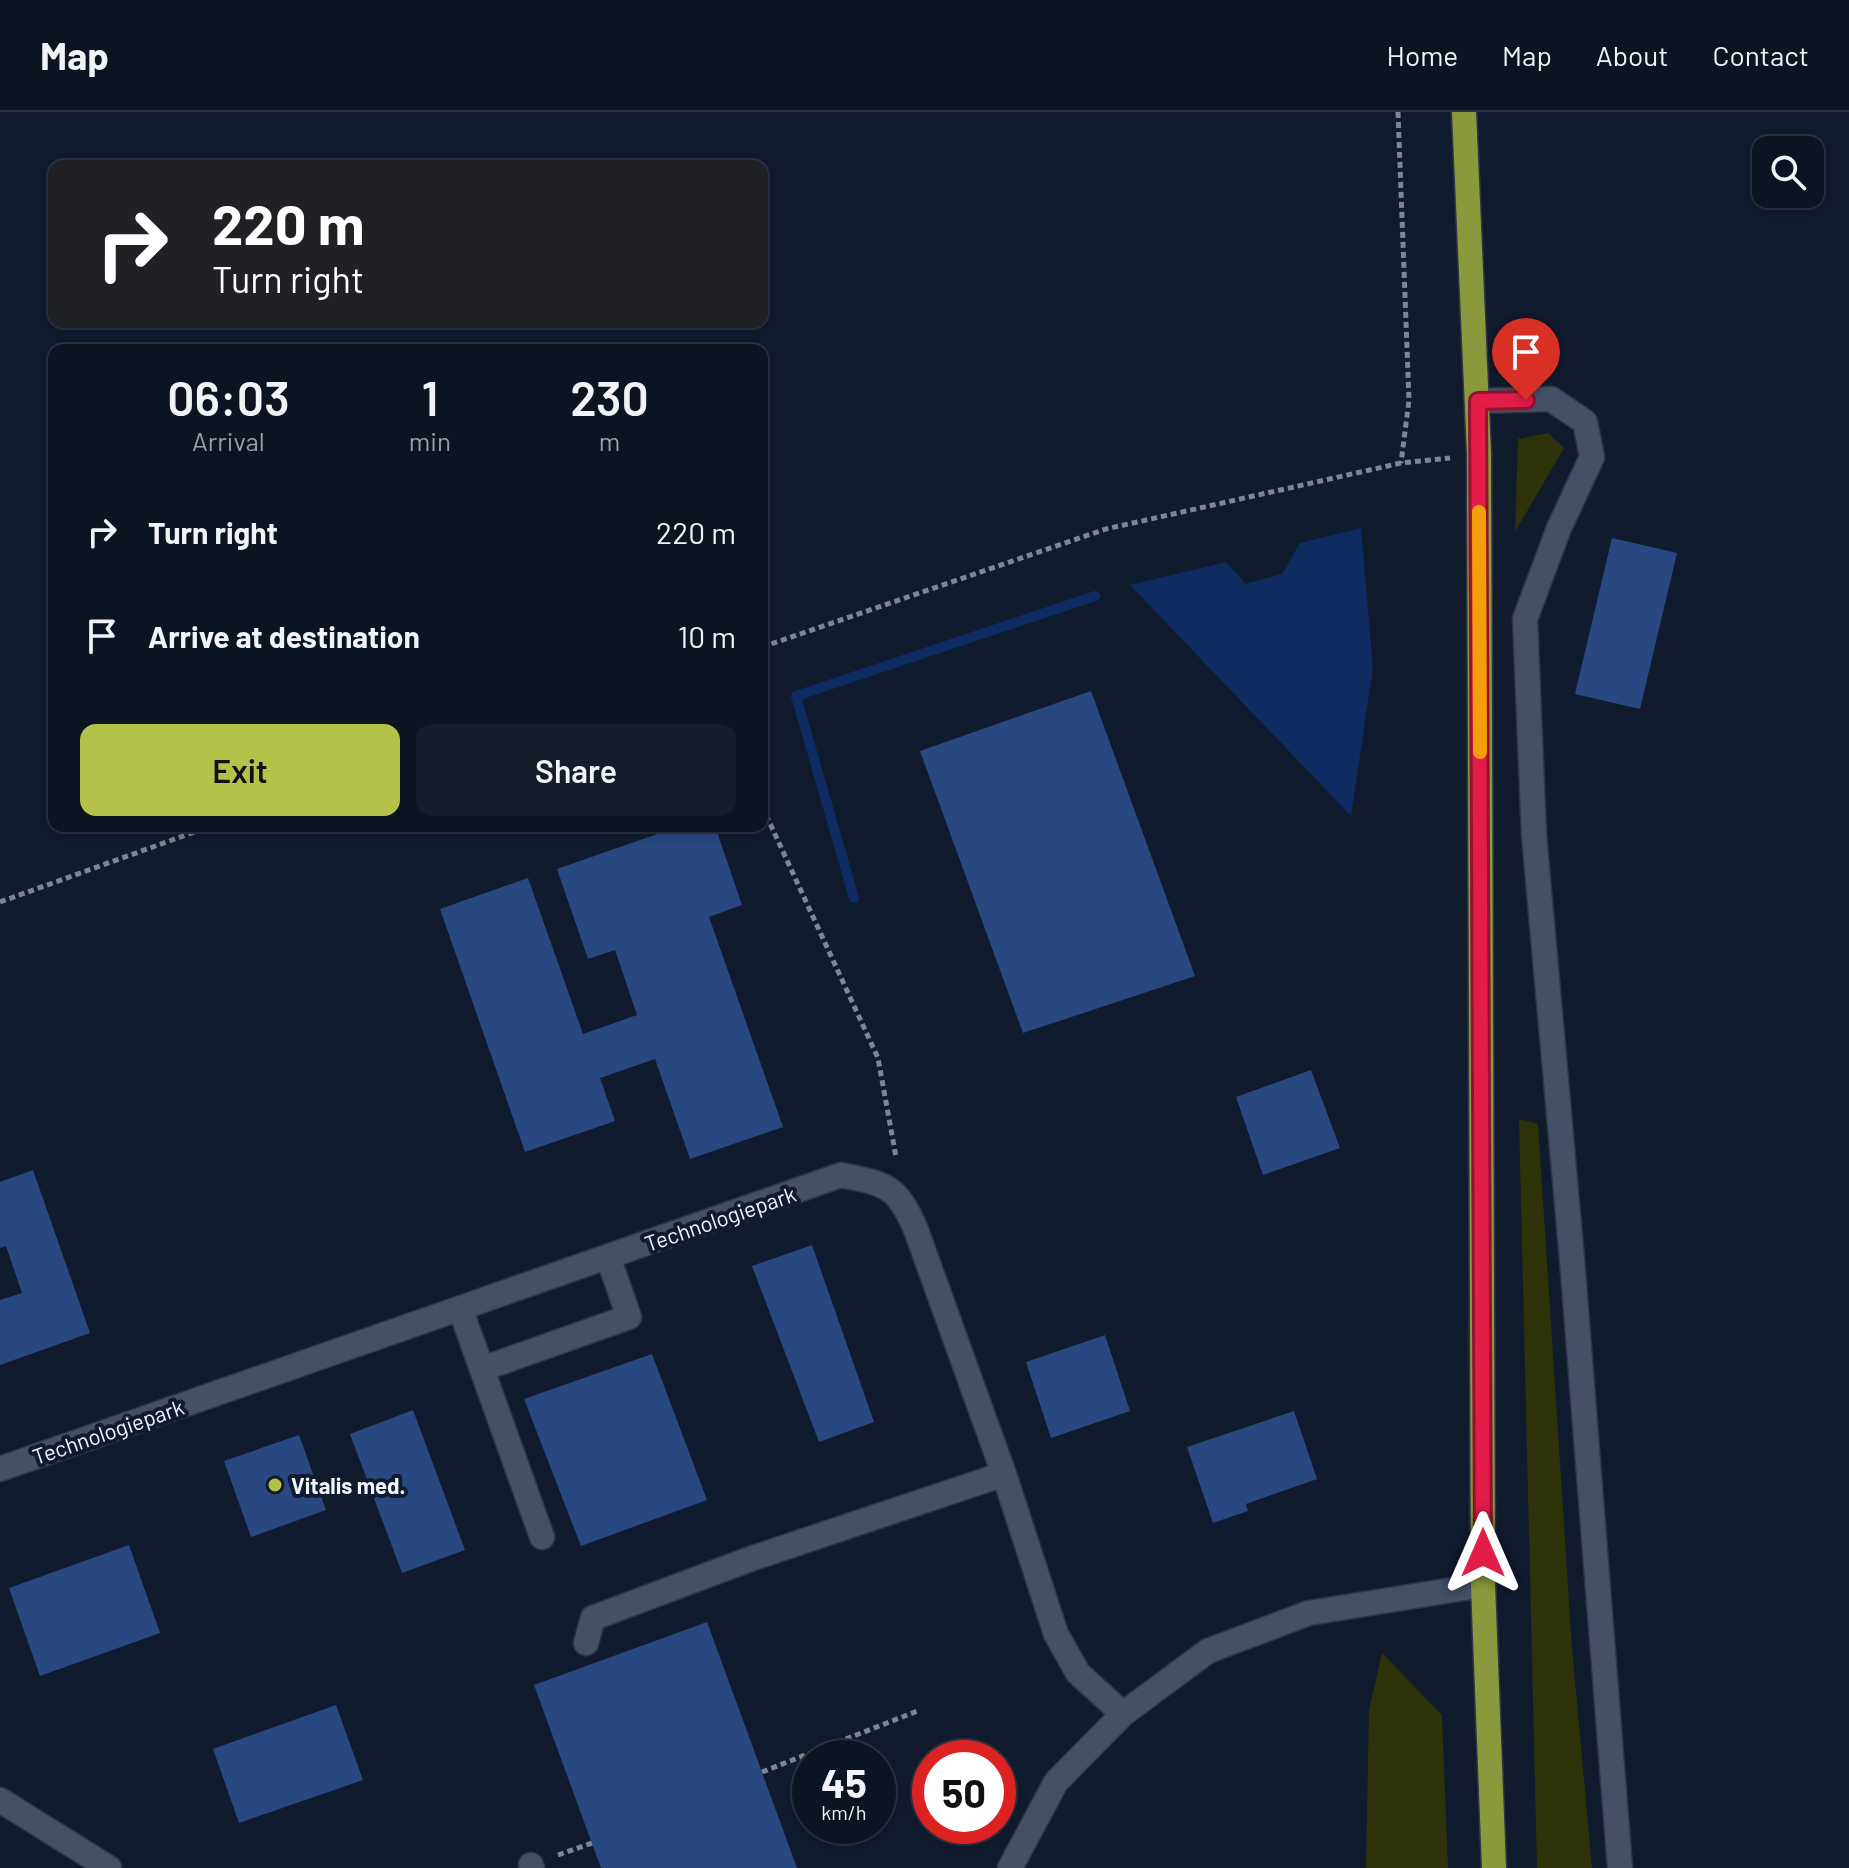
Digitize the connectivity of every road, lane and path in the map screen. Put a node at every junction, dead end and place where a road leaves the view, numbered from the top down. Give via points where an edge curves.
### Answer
1 (1398, 112) edge
2 (1464, 112) edge
3 (1478, 401) junction
4 (1479, 454) junction
5 (1401, 463) junction
6 (768, 645) edge
7 (768, 819) edge
8 (194, 832) edge
9 (0, 902) edge
10 (896, 1157) dead end
11 (608, 1257) junction
12 (460, 1308) junction
13 (482, 1369) junction
14 (0, 1469) edge
15 (1004, 1474) junction
16 (542, 1537) dead end
17 (1483, 1585) junction
18 (586, 1643) dead end
19 (920, 1710) dead end
20 (1123, 1714) junction
21 (762, 1772) dead end
22 (0, 1800) edge
23 (109, 1868) edge
24 (1010, 1868) edge
25 (1494, 1868) edge
26 (1620, 1868) edge

1 - 5 path via 1409,400
2 - 3 main road
3 - 4 main road
3 - 26 street via 1551,399 1585,422 1592,457 1525,619 1534,835
4 - 5 path
4 - 17 main road
5 - 6 path via 1106,529
7 - 10 path via 878,1058
8 - 9 path
11 - 12 street, Technologiepark
11 - 13 street via 629,1317
11 - 15 street, Technologiepark via 841,1175 883,1183 906,1206 916,1230
12 - 13 street
12 - 14 street, Technologiepark
13 - 16 street
15 - 18 street via 593,1618
15 - 20 street, Technologiepark via 1056,1634 1078,1673
17 - 20 street via 1309,1613 1208,1651
17 - 25 main road
19 - 21 path
20 - 24 street via 1056,1782
22 - 23 street

